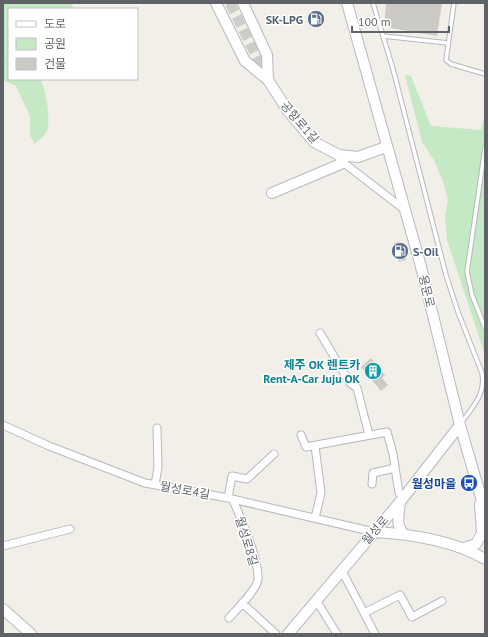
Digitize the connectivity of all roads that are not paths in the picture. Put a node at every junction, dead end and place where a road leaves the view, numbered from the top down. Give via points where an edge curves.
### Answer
1 (216, 3) edge
2 (243, 3) edge
3 (347, 3) edge
4 (373, 3) edge
5 (454, 3) edge
6 (383, 36) junction
7 (448, 43) junction
8 (485, 74) edge
9 (268, 80) junction
10 (321, 146) junction
11 (386, 147) junction
12 (485, 148) edge
13 (343, 163) junction
14 (272, 193) dead end
15 (405, 210) junction
16 (485, 328) edge
17 (320, 333) dead end
18 (3, 424) edge
19 (460, 425) junction
20 (157, 428) dead end
21 (301, 435) dead end
22 (369, 435) junction
23 (315, 446) junction
24 (274, 454) dead end
25 (396, 468) junction
26 (372, 484) dead end
27 (155, 485) junction
28 (479, 492) junction
29 (231, 499) junction
30 (402, 499) junction
31 (485, 511) edge
32 (315, 518) junction
33 (70, 529) dead end
34 (374, 532) junction
35 (404, 534) junction
36 (3, 546) edge
37 (464, 548) junction
38 (485, 559) edge
39 (341, 569) junction
40 (316, 600) junction
41 (442, 601) dead end
42 (242, 603) junction
43 (3, 609) edge
44 (364, 613) junction
45 (228, 618) dead end
46 (31, 634) edge
47 (276, 634) edge
48 (288, 634) edge
49 (337, 634) edge
50 (375, 634) edge

1 - 9 street via 245,61
2 - 9 street via 267,55
3 - 11 street, 용문로
4 - 6 lane
5 - 7 lane
6 - 7 lane
6 - 19 lane via 446,275 484,380 479,399
7 - 8 lane via 445,57 447,62
9 - 10 street, 공항로1길 via 288,110 314,142
10 - 11 street, 공항로1길 via 339,156 358,157
10 - 13 street
11 - 15 street, 용문로
12 - 16 lane via 467,272 472,295
13 - 14 street
13 - 15 street
15 - 19 street, 용문로
17 - 22 street via 350,383 357,388
18 - 27 street, 월성로4길 via 49,446
19 - 28 street, 용문로
19 - 30 street, 월성로
20 - 27 street via 158,467
21 - 23 street via 306,447
22 - 23 street
22 - 25 street via 387,432
23 - 32 street via 322,493
24 - 29 street via 247,479 232,476
25 - 26 street via 373,473
25 - 30 street
27 - 29 street, 월성로4길
28 - 31 street, 용문로
28 - 37 street via 482,534 476,544
29 - 32 street, 월성로4길
29 - 42 street, 월성로8길 via 251,548 258,580
30 - 34 street, 월성로
30 - 35 street via 398,523
32 - 34 street, 월성로4길
33 - 36 street
34 - 35 street
34 - 39 street, 월성로
35 - 37 street
37 - 38 street
39 - 40 street, 월성로
39 - 44 street
40 - 48 street, 월성로
40 - 49 street
41 - 44 street via 412,617 400,595
42 - 45 street, 월성로8길
42 - 47 street
43 - 46 street
44 - 50 street

